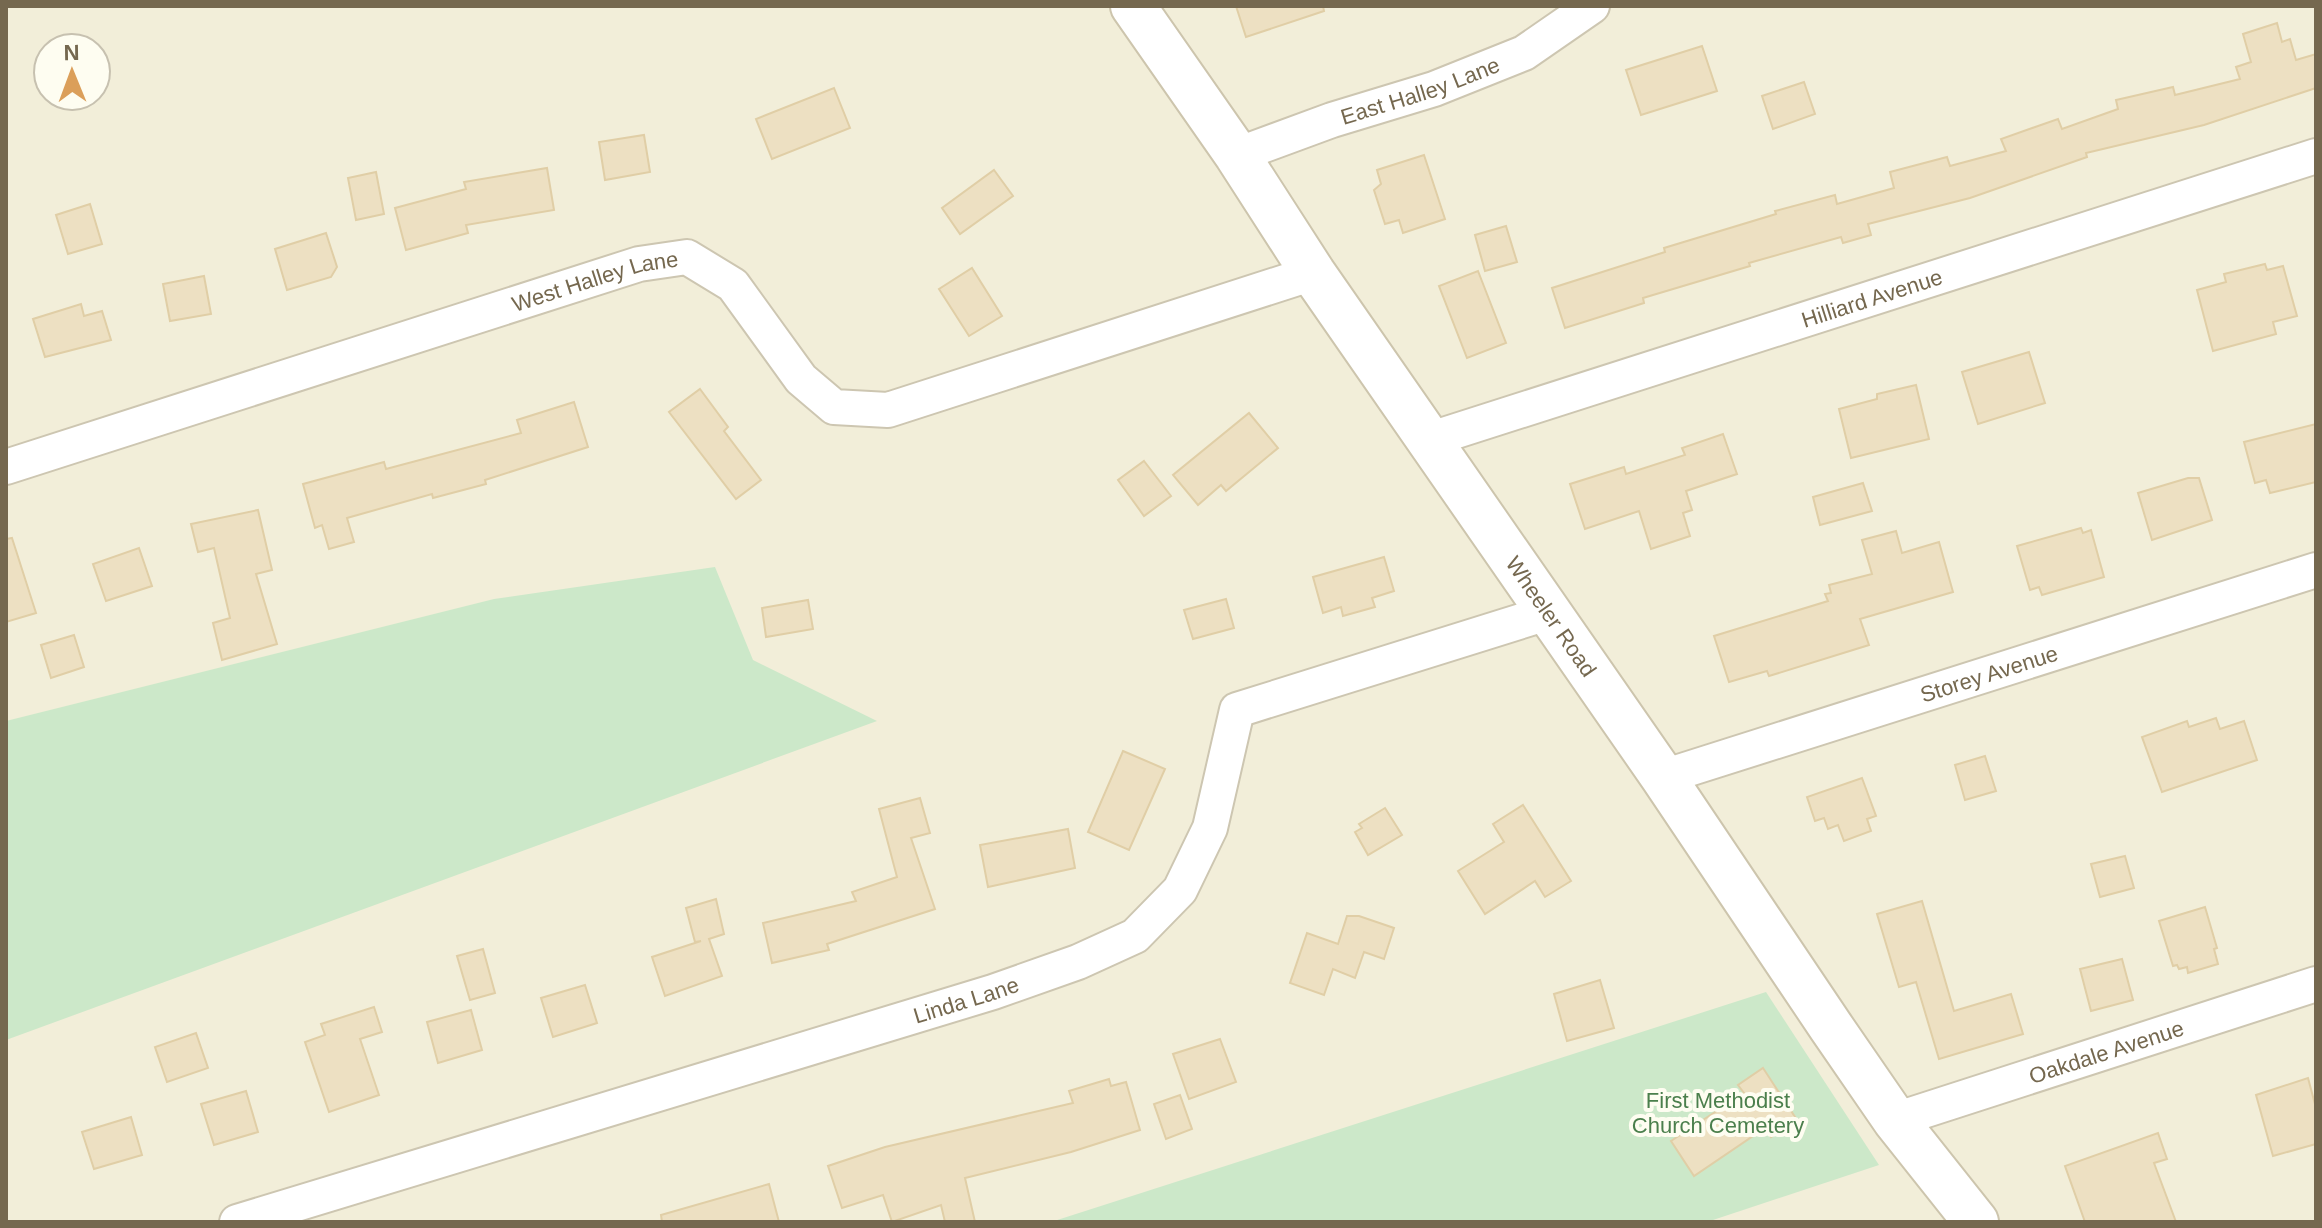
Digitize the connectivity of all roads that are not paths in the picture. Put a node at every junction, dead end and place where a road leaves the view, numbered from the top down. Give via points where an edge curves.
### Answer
1 (1133, 6) edge
2 (1592, 6) edge
3 (1237, 155) junction
4 (2316, 156) edge
5 (1313, 273) junction
6 (1428, 440) junction
7 (6, 467) edge
8 (2316, 570) edge
9 (1547, 613) junction
10 (1663, 777) junction
11 (2316, 984) edge
12 (1895, 1120) junction
13 (237, 1222) edge
14 (1975, 1222) edge

1 - 3 main road, Wheeler Road
2 - 3 street, East Halley Lane via 1524,53
3 - 5 main road, Wheeler Road
4 - 6 street, Hilliard Avenue
5 - 6 main road, Wheeler Road
5 - 7 street, West Halley Lane via 888,410 834,407 801,379 733,285 687,257 639,264
6 - 9 main road, Wheeler Road
8 - 10 street, Storey Avenue
9 - 10 main road, Wheeler Road
9 - 13 street, Linda Lane via 1237,710 1210,828 1180,890 1135,936 993,992
10 - 12 main road, Wheeler Road
11 - 12 street, Oakdale Avenue
12 - 14 main road, Wheeler Road

